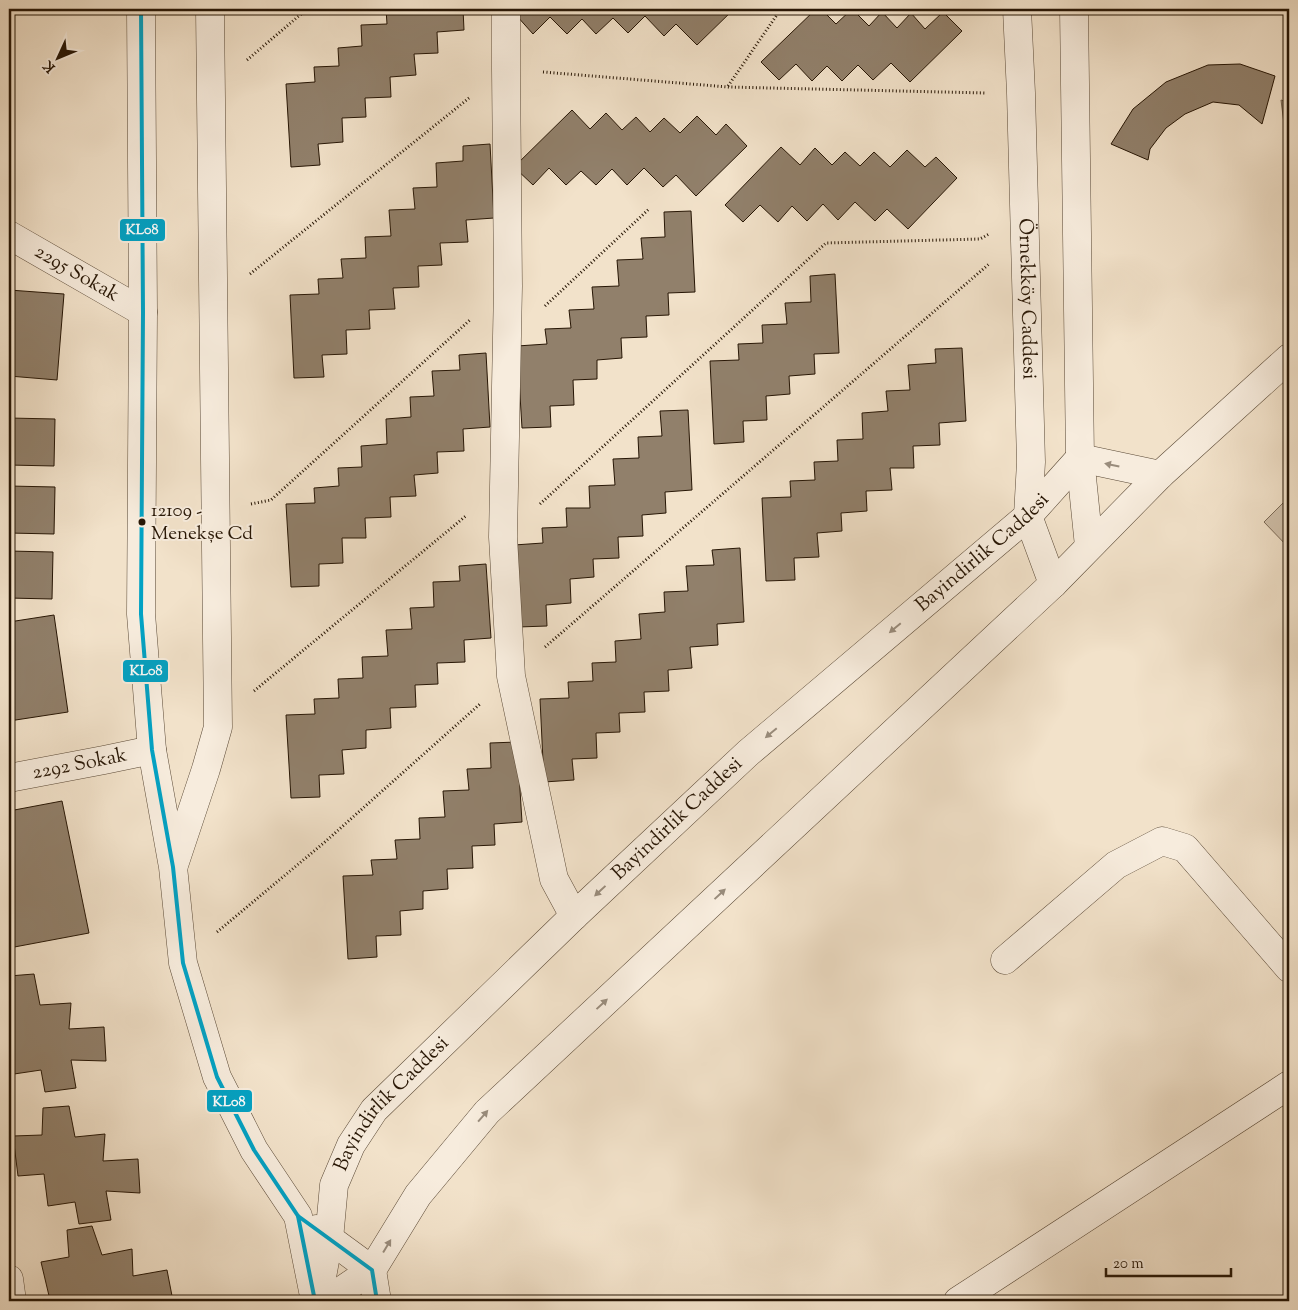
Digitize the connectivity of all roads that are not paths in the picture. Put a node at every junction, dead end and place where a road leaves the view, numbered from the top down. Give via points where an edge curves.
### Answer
1 (141, 9) edge
2 (210, 9) edge
3 (506, 9) edge
4 (1016, 9) edge
5 (1074, 9) edge
6 (9, 235) edge
7 (143, 312) junction
8 (1289, 358) edge
9 (1080, 458) junction
10 (1160, 475) junction
11 (1028, 516) junction
12 (1089, 546) junction
13 (1053, 584) junction
14 (152, 750) junction
15 (9, 778) edge
16 (173, 867) junction
17 (574, 916) junction
18 (1005, 960) dead end
19 (1289, 968) edge
20 (1289, 1085) edge
21 (298, 1216) junction
22 (329, 1239) junction
23 (372, 1270) junction
24 (9, 1279) edge
25 (12, 1301) edge
26 (316, 1301) edge
27 (326, 1301) edge
28 (377, 1301) edge
29 (958, 1301) edge

1 - 7 street
2 - 16 street via 218,727
3 - 17 street via 508,286 503,537 511,676 554,879
4 - 11 street, Örnekköy Caddesi via 1031,462
5 - 9 street
6 - 7 street, 2295 Sokak
7 - 14 street via 141,614
8 - 10 street
10 -> 9 street
9 - 11 street, Bayindirlik Caddesi
9 - 12 street
10 - 12 street
11 - 13 street, Örnekköy Caddesi
11 -> 17 street, Bayindirlik Caddesi via 748,753
12 - 13 street
23 -> 13 street via 418,1195 487,1112
14 - 15 street, 2292 Sokak
14 - 16 street
16 - 21 street via 183,963 216,1076 254,1150
17 - 22 street, Bayindirlik Caddesi via 374,1110 351,1146 334,1185
18 - 19 street via 1116,865 1162,841 1185,848
20 - 29 street
21 - 22 street
21 - 26 street
22 - 23 street
22 - 26 street, Bayindirlik Caddesi
23 - 27 street
23 - 28 street
24 - 25 street

